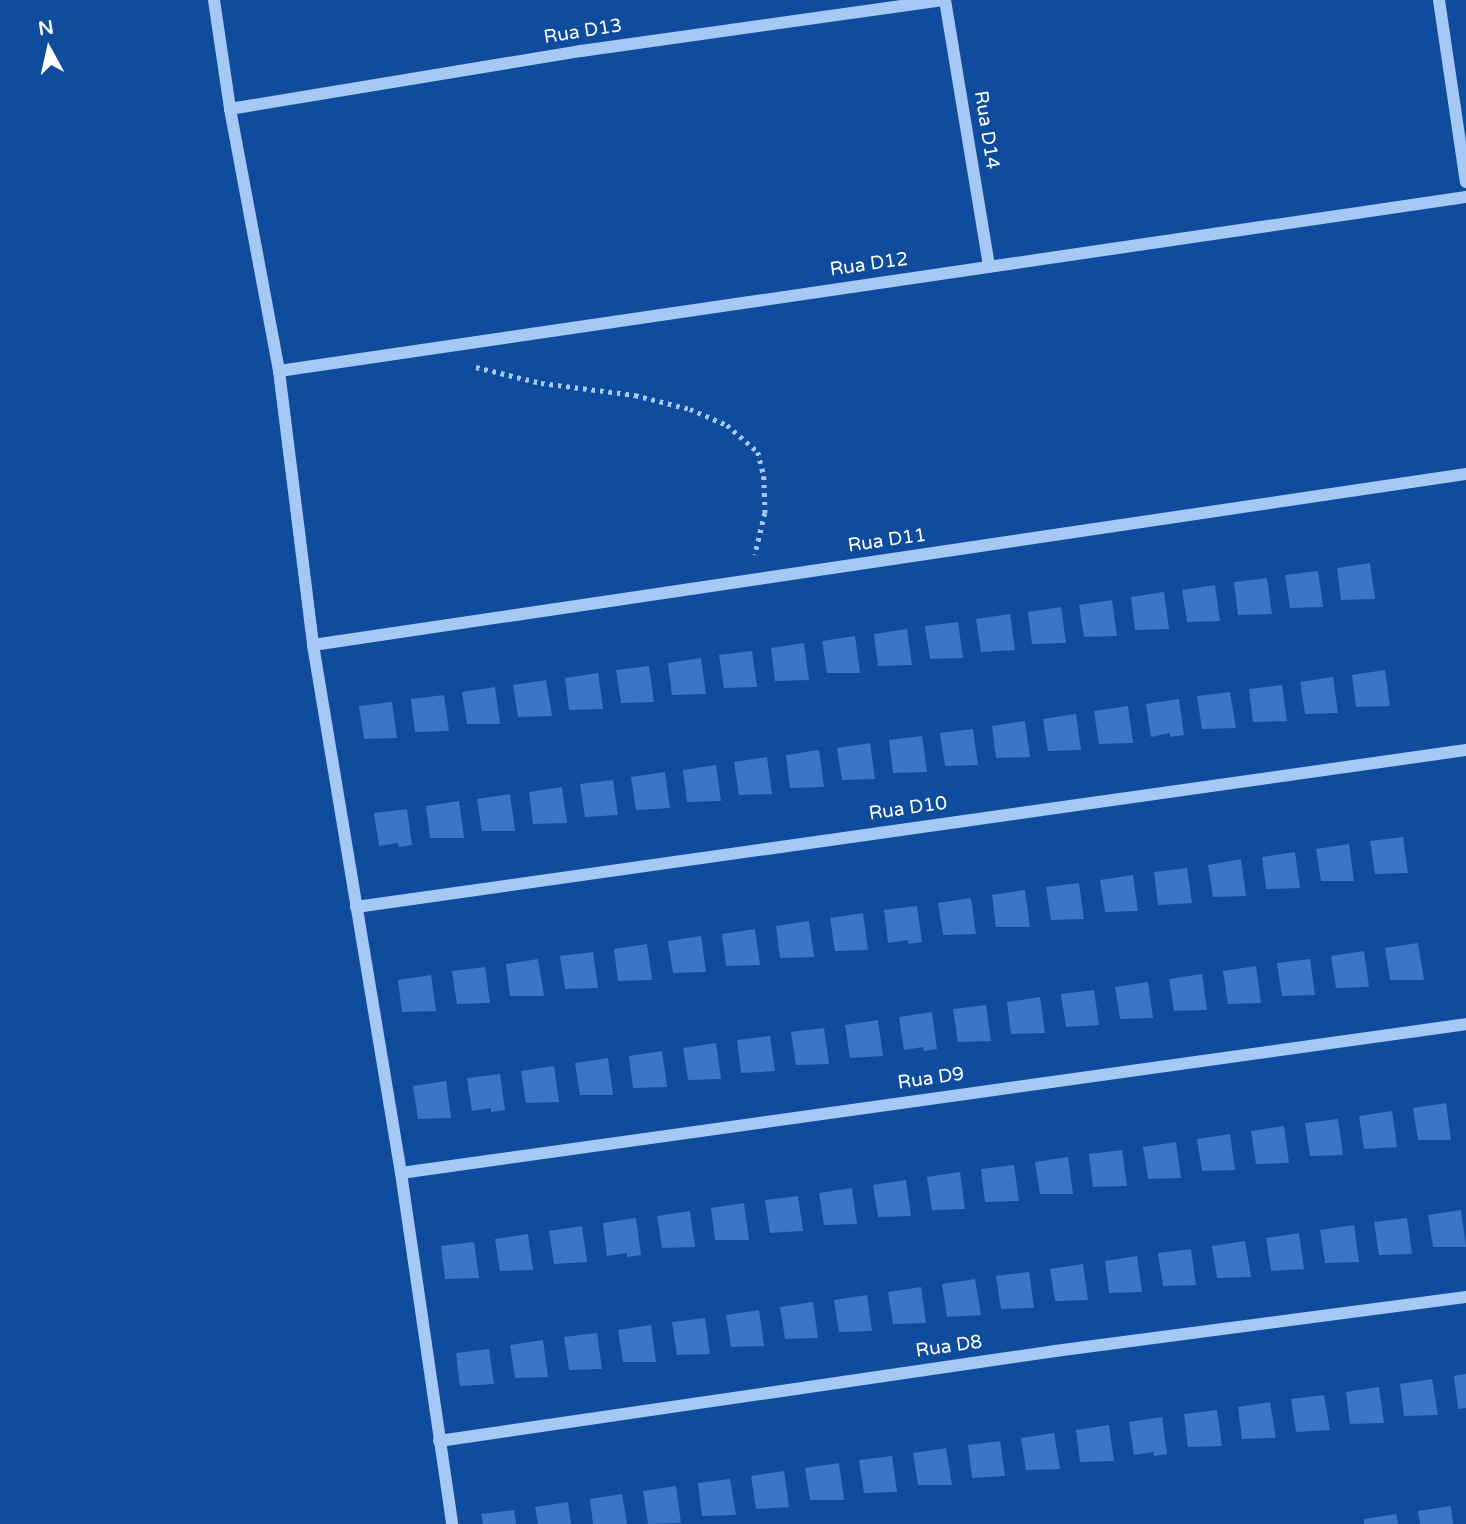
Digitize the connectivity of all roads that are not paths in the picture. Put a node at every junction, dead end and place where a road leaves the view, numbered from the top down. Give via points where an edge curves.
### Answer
1 (214, 0) edge
2 (944, 0) edge
3 (1439, 0) edge
4 (230, 109) junction
5 (1466, 182) edge
6 (1466, 197) edge
7 (989, 266) junction
8 (279, 371) junction
9 (1466, 474) edge
10 (313, 645) junction
11 (1466, 750) edge
12 (356, 907) junction
13 (1466, 1024) edge
14 (401, 1173) junction
15 (1466, 1297) edge
16 (439, 1441) junction
17 (452, 1524) edge

1 - 4 street
2 - 4 street, Rua D13 via 581,51
2 - 7 street, Rua D14
3 - 5 street
4 - 8 street
6 - 7 street, Rua D12
7 - 8 street, Rua D12
8 - 10 street
9 - 10 street, Rua D11
10 - 12 street
11 - 12 street, Rua D10
12 - 14 street
13 - 14 street, Rua D9
14 - 16 street
15 - 16 street, Rua D8 via 1055,1351
16 - 17 street

